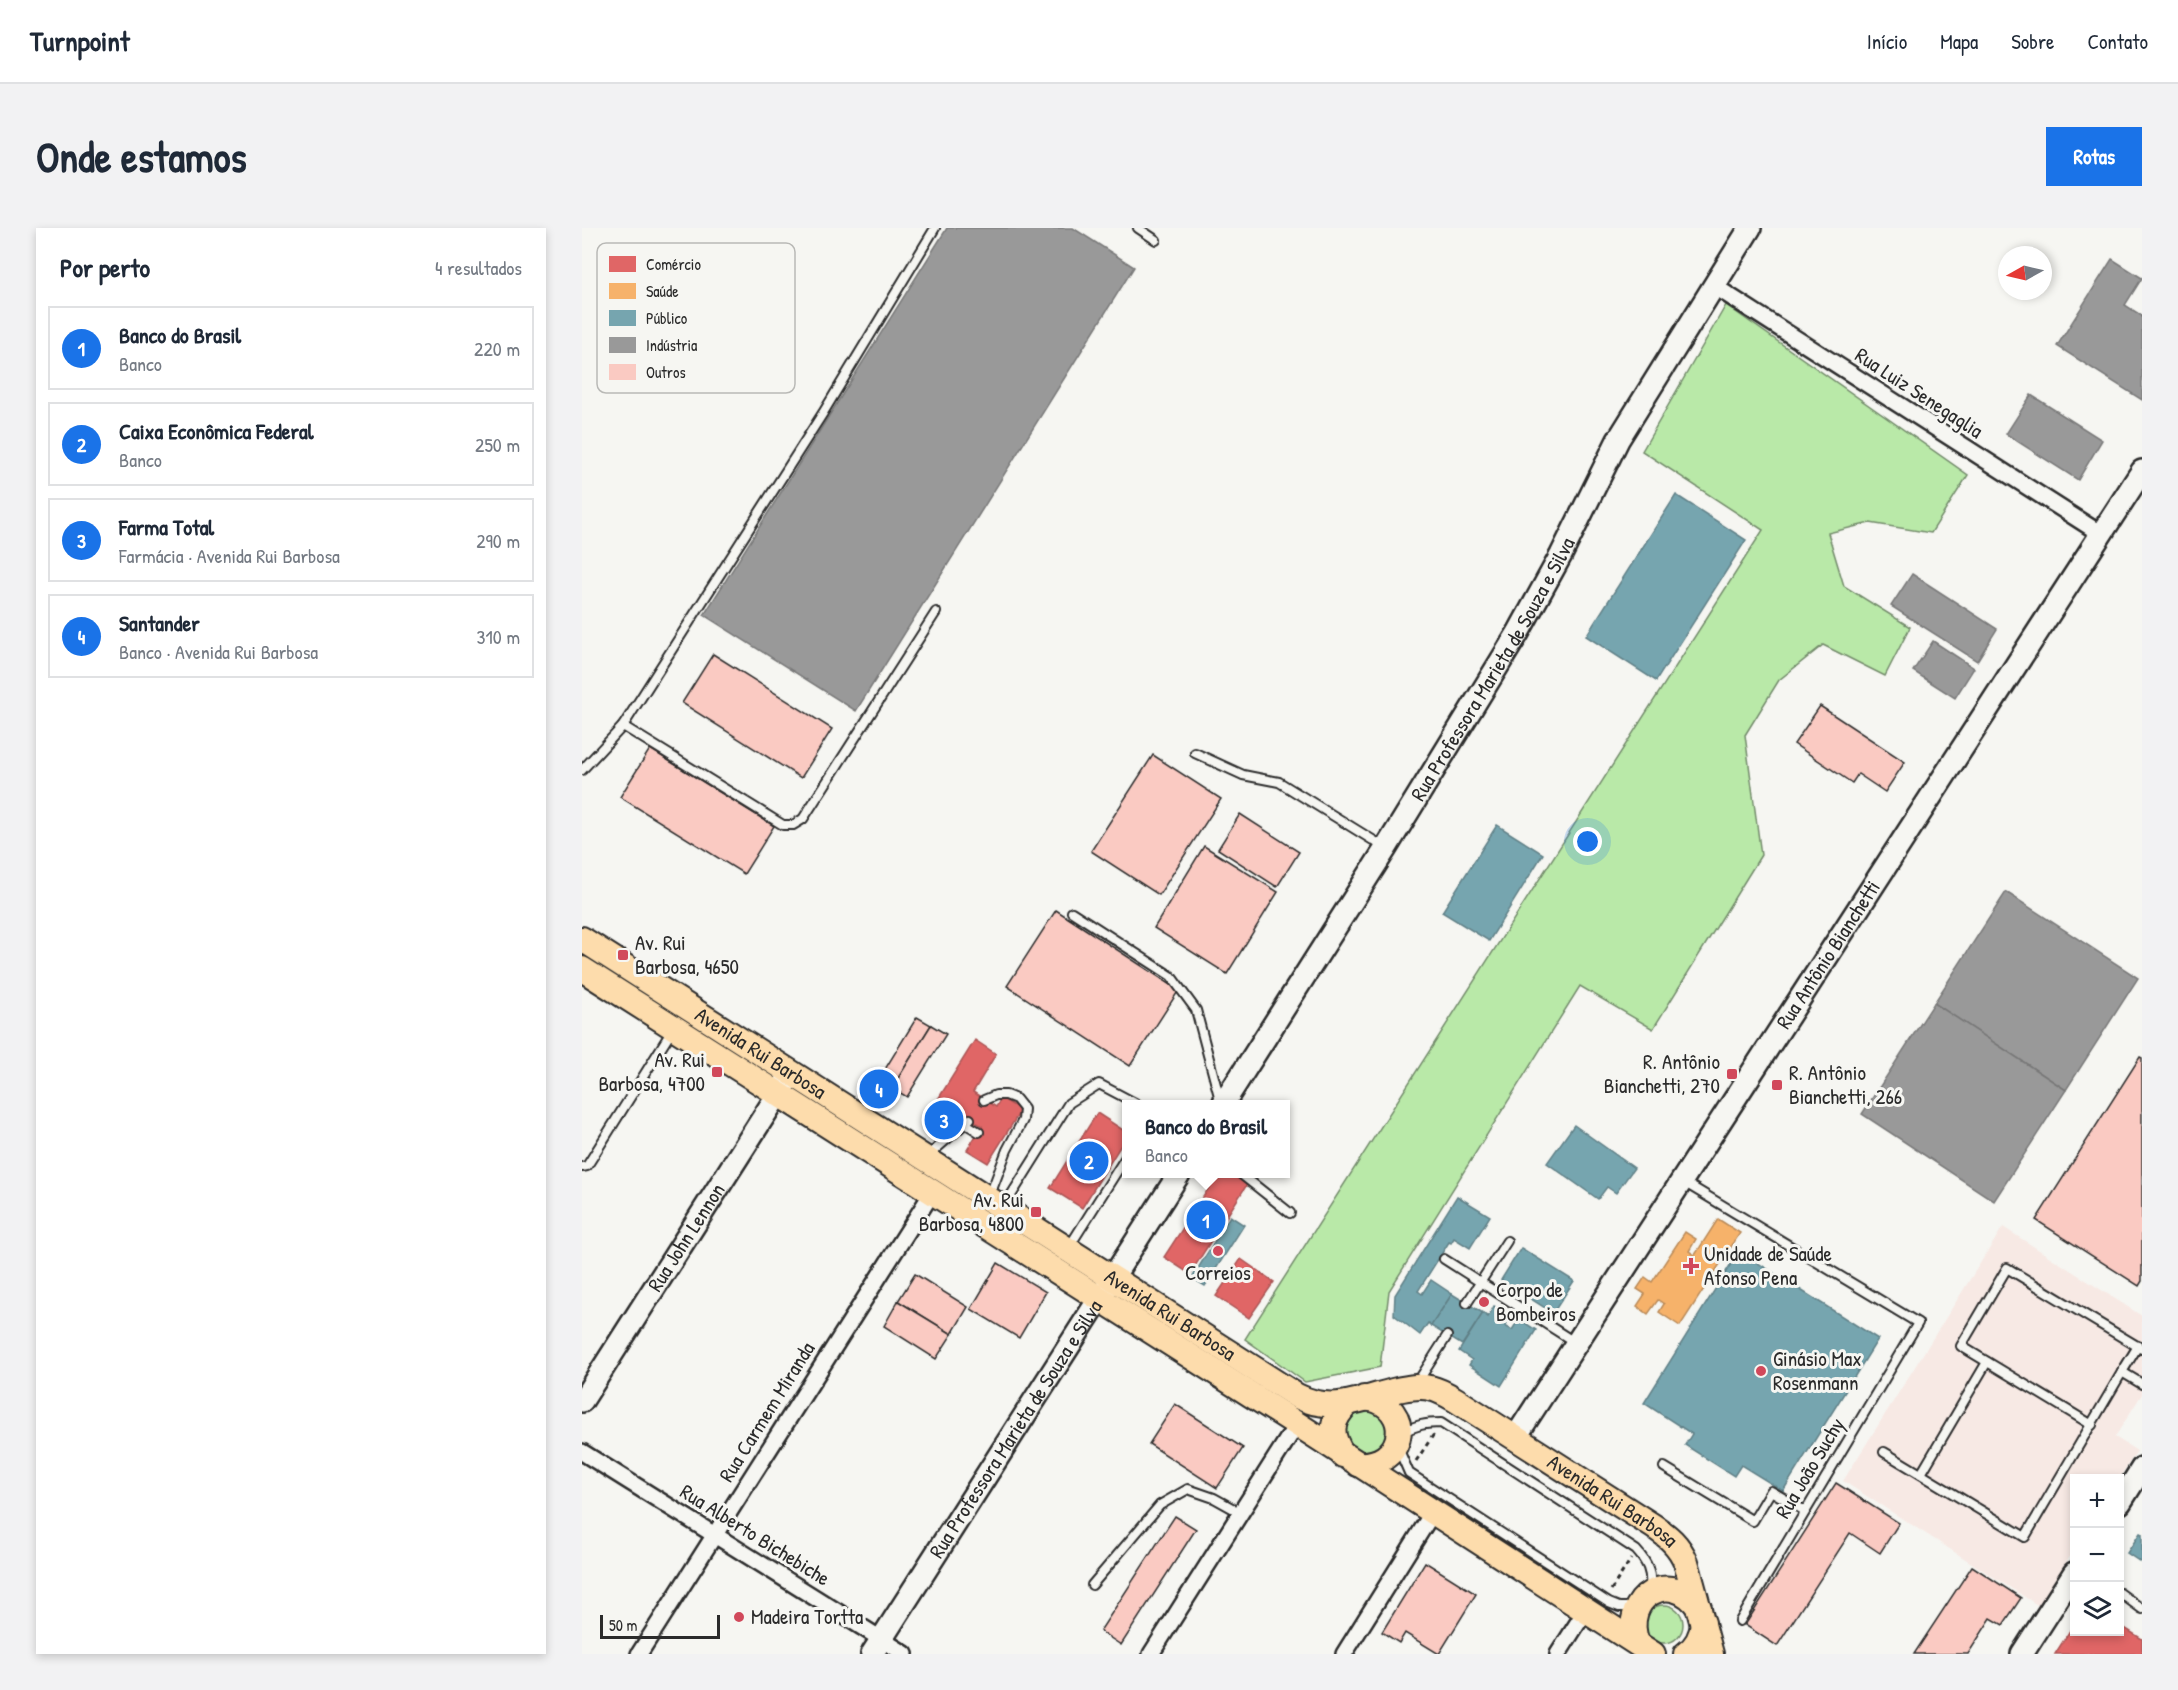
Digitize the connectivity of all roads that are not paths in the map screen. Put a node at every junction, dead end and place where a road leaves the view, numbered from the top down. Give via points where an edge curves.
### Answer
1 (935, 228) edge
2 (1138, 228) edge
3 (1750, 228) edge
4 (1156, 240) dead end
5 (1714, 286) junction
6 (2142, 471) edge
7 (2101, 534) junction
8 (936, 612) dead end
9 (623, 726) junction
10 (1195, 753) dead end
11 (582, 770) edge
12 (1386, 848) junction
13 (1072, 912) dead end
14 (582, 939) edge
15 (582, 969) edge
16 (674, 1027) junction
17 (784, 1084) junction
18 (984, 1100) dead end
19 (1129, 1100) edge
20 (1221, 1100) edge
21 (1225, 1100) edge
22 (979, 1132) dead end
23 (925, 1159) junction
24 (1122, 1163) edge
25 (582, 1167) edge
26 (1176, 1178) edge
27 (1247, 1178) edge
28 (1682, 1181) junction
29 (932, 1193) junction
30 (995, 1204) junction
31 (1290, 1213) dead end
32 (1507, 1241) dead end
33 (1066, 1250) junction
34 (1444, 1259) dead end
35 (1111, 1279) junction
36 (1480, 1282) junction
37 (1098, 1299) junction
38 (1467, 1303) dead end
39 (1447, 1336) dead end
40 (1577, 1344) junction
41 (2140, 1348) edge
42 (1987, 1362) junction
43 (2122, 1372) junction
44 (2142, 1384) edge
45 (1414, 1387) junction
46 (582, 1401) edge
47 (1356, 1401) junction
48 (1297, 1424) junction
49 (2092, 1425) junction
50 (1515, 1438) junction
51 (1398, 1439) junction
52 (582, 1452) edge
53 (1884, 1452) dead end
54 (1350, 1459) junction
55 (1664, 1467) dead end
56 (2142, 1468) edge
57 (1921, 1474) junction
58 (2124, 1497) edge
59 (1433, 1512) junction
60 (1805, 1512) junction
61 (1241, 1513) junction
62 (714, 1535) junction
63 (2070, 1579) edge
64 (1092, 1585) dead end
65 (2124, 1596) edge
66 (1643, 1601) junction
67 (2142, 1609) edge
68 (1586, 1610) junction
69 (1701, 1615) junction
70 (1740, 1621) dead end
71 (876, 1647) edge
72 (1645, 1648) edge
73 (639, 1654) edge
74 (905, 1654) edge
75 (1151, 1654) edge
76 (1344, 1654) edge
77 (1558, 1654) edge
78 (1686, 1654) edge
79 (1711, 1654) edge
80 (2022, 1654) edge

1 - 9 lane via 823,413
2 - 4 lane
3 - 5 street, Rua Professora Marieta de Souza e Silva
5 - 7 street, Rua Luiz Senegaglia
5 - 12 street, Rua Professora Marieta de Souza e Silva via 1617,440 1518,633
6 - 7 street, Rua Antônio Bianchetti
7 - 28 street, Rua Antônio Bianchetti
8 - 9 lane via 803,819 792,825 783,825
9 - 11 lane
10 - 12 lane via 1243,776 1279,782
12 - 21 street, Rua Professora Marieta de Souza e Silva
13 - 20 lane via 1171,976 1196,1010
14 - 17 main road, Avenida Rui Barbosa
15 - 16 main road, Avenida Rui Barbosa
16 - 17 main road, Avenida Rui Barbosa
16 - 25 lane via 587,1166
17 - 23 main road, Avenida Rui Barbosa
17 - 29 main road, Avenida Rui Barbosa
17 - 46 street, Rua John Lennon
18 - 30 lane via 1006,1095 1016,1099 1023,1109 1023,1120 1003,1148
19 - 30 lane via 1099,1084 1069,1103
22 - 23 lane via 968,1121
23 - 30 main road, Avenida Rui Barbosa
24 - 33 lane
26 - 35 street, Rua Professora Marieta de Souza e Silva
27 - 31 lane
28 - 40 street, Rua Antônio Bianchetti
28 - 60 lane, Rua João Suchy via 1918,1323
29 - 37 main road, Avenida Rui Barbosa
29 - 62 street, Rua Carmem Miranda
30 - 33 main road, Avenida Rui Barbosa
32 - 36 lane
33 - 35 main road, Avenida Rui Barbosa
34 - 36 lane
35 - 37 street, Rua Professora Marieta de Souza e Silva
35 - 47 main road, Avenida Rui Barbosa via 1313,1404 1330,1406
36 - 38 lane
36 - 40 lane
37 - 48 main road, Avenida Rui Barbosa
37 - 71 street, Rua Professora Marieta de Souza e Silva
39 - 45 lane
40 - 50 street, Rua Antônio Bianchetti
41 - 42 lane via 2007,1268 1961,1346
41 - 43 lane
42 - 49 lane
42 - 57 lane
43 - 44 lane
43 - 49 lane
45 - 47 main road, Avenida Rui Barbosa
45 - 50 main road, Avenida Rui Barbosa via 1441,1391
47 - 51 main road via 1378,1401 1390,1409 1397,1421
47 - 54 main road via 1338,1414 1333,1428 1335,1443
48 - 54 main road, Avenida Rui Barbosa
48 - 61 street
49 - 57 lane via 2025,1537
50 - 69 main road, Avenida Rui Barbosa via 1674,1542 1686,1562
51 - 54 main road via 1391,1453 1381,1461 1370,1465
51 - 66 lane via 1399,1454 1409,1473 1609,1603 1619,1607
51 - 66 lane via 1412,1427 1441,1423 1636,1550 1647,1562 1651,1577
52 - 62 street, Rua Alberto Bichebiche
53 - 57 lane
54 - 59 main road, Avenida Rui Barbosa
55 - 60 lane via 1753,1521 1771,1491
56 - 58 street
59 - 68 main road, Avenida Rui Barbosa
59 - 76 street
60 - 70 lane, Rua João Suchy
61 - 64 lane via 1188,1489 1160,1505
61 - 75 street
62 - 71 street, Rua Alberto Bichebiche
62 - 73 street, Rua Carmem Miranda
63 - 80 street
65 - 67 lane
66 - 69 main road via 1668,1588 1677,1590 1693,1600
66 - 72 main road via 1632,1619 1633,1631
68 - 72 main road, Avenida Rui Barbosa
68 - 77 street
69 - 78 main road via 1700,1638
69 - 79 main road, Avenida Rui Barbosa
71 - 74 street, Rua Alberto Bichebiche

